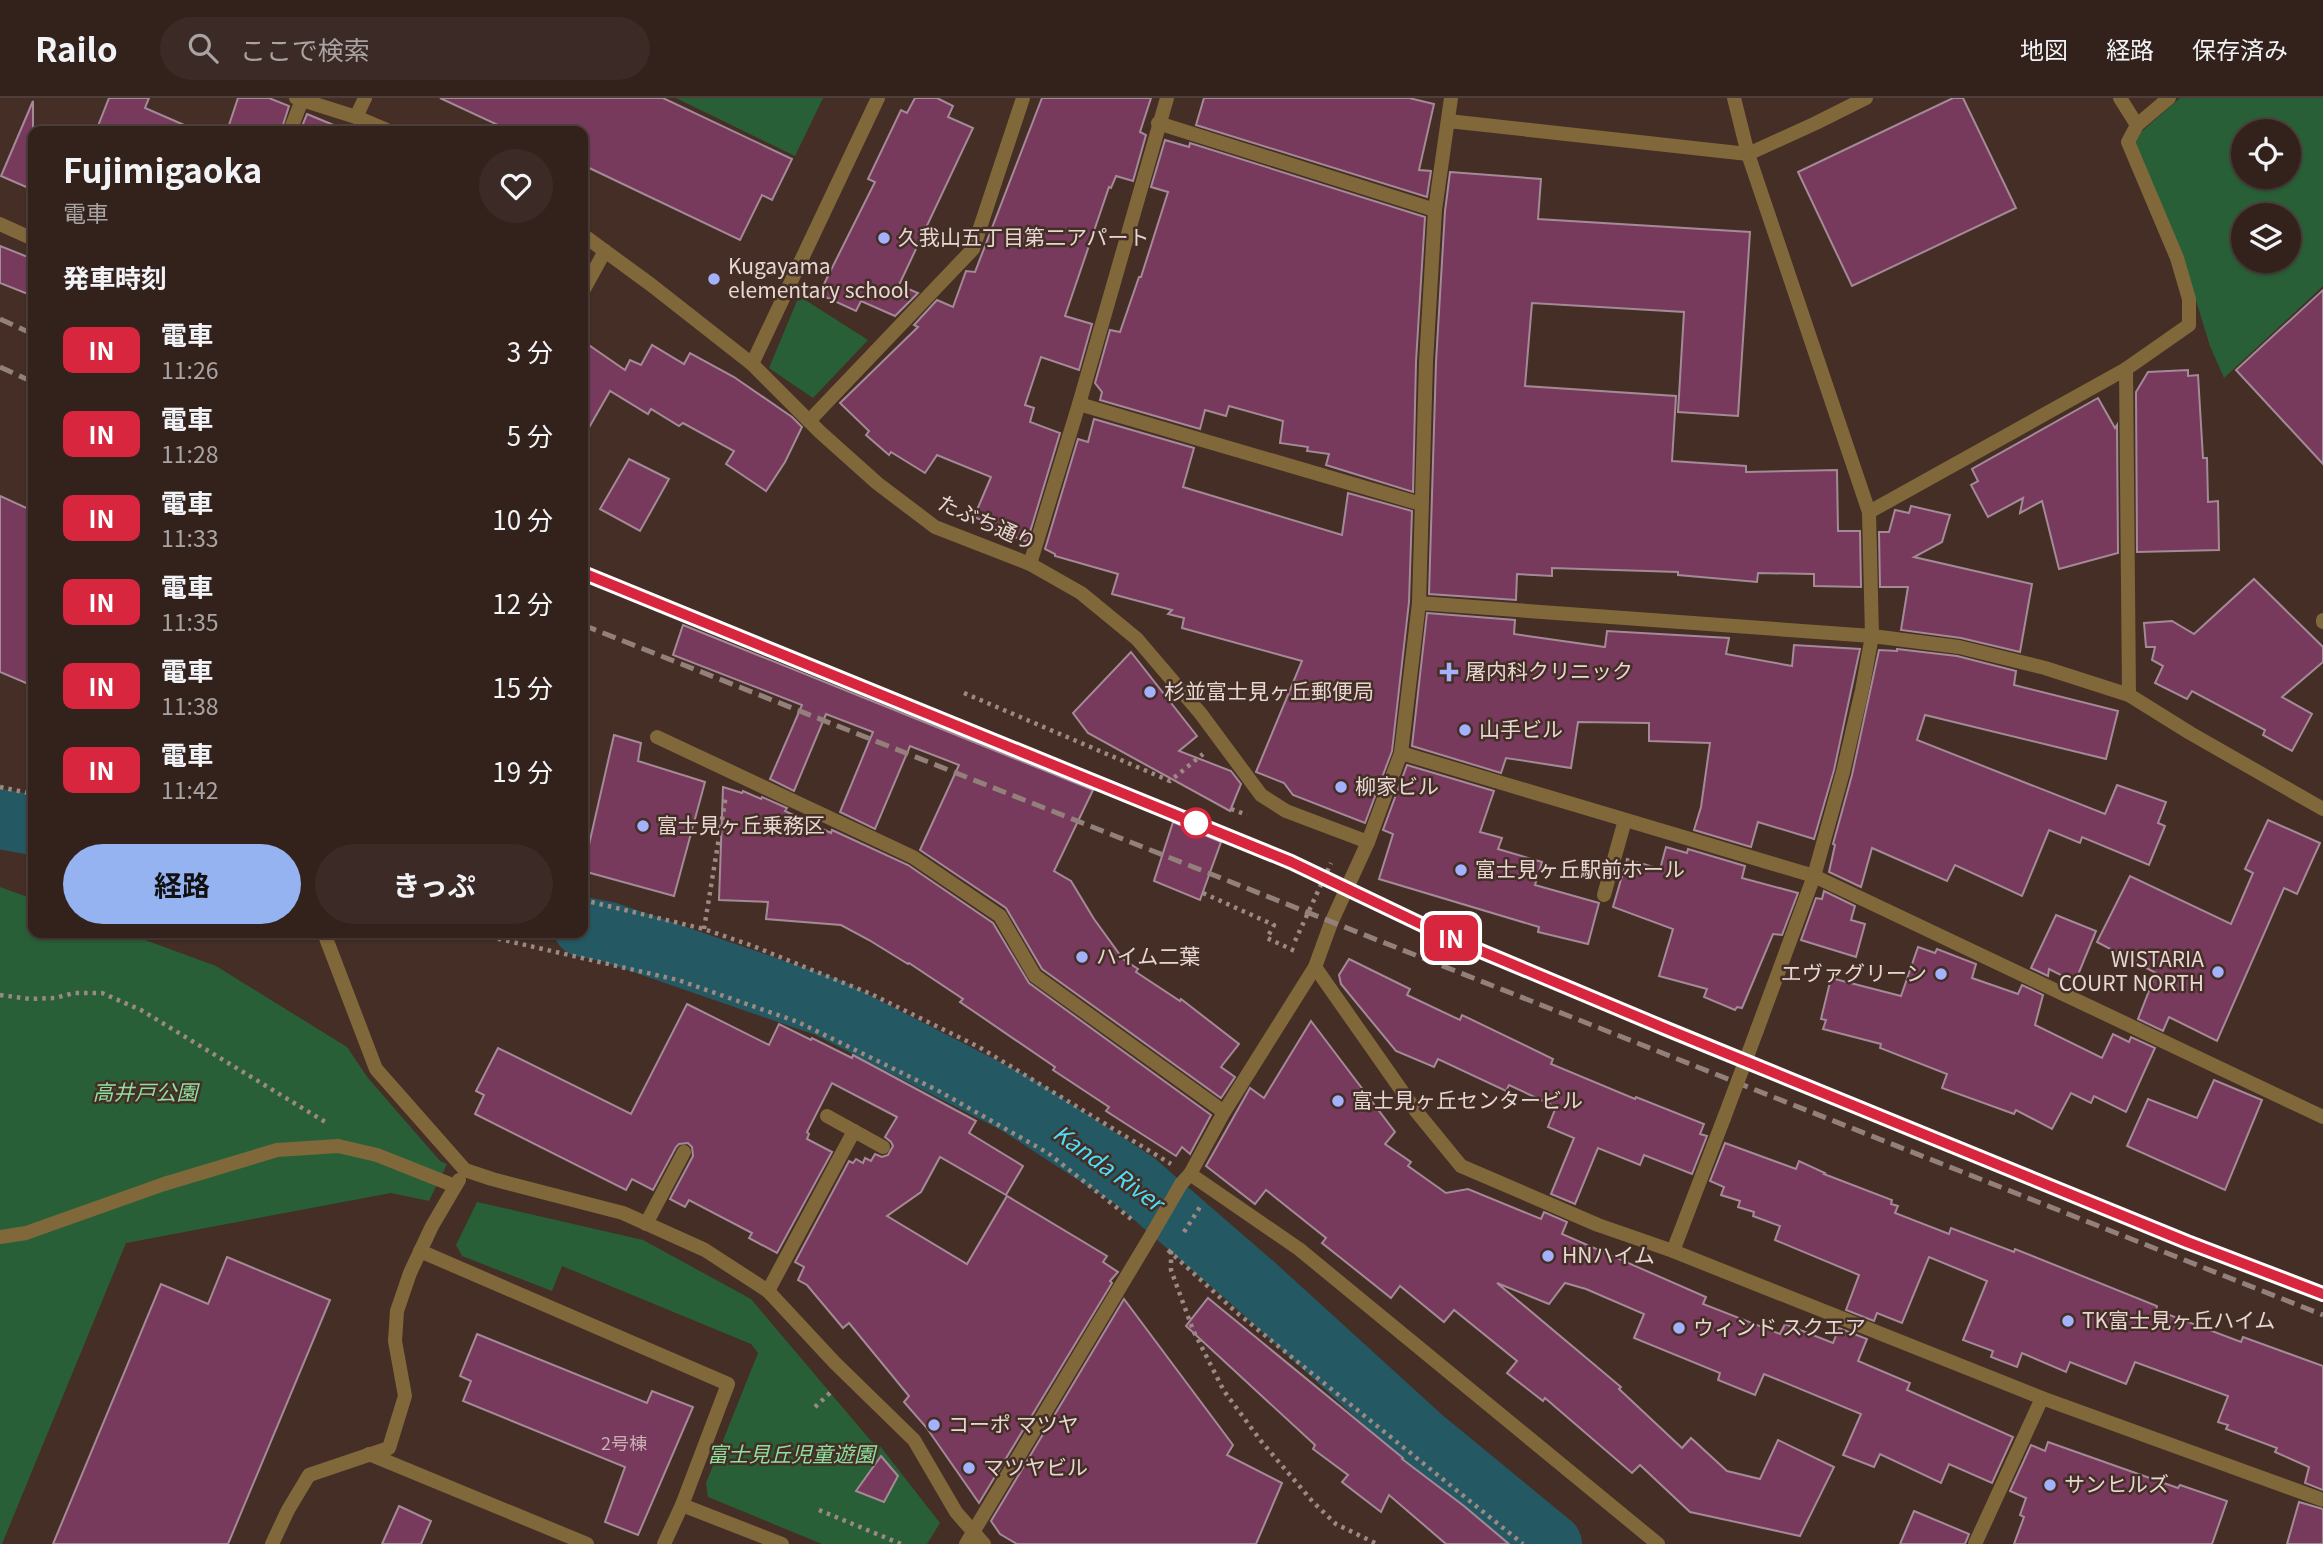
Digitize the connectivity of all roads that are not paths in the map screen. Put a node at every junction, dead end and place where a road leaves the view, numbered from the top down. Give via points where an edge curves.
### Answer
1 (365, 98) edge
2 (878, 98) edge
3 (1023, 98) edge
4 (1167, 98) edge
5 (1451, 98) edge
6 (1734, 98) edge
7 (1866, 98) edge
8 (2120, 98) edge
9 (2169, 98) edge
10 (299, 99) edge
11 (356, 117) junction
12 (1448, 121) junction
13 (1158, 123) junction
14 (2137, 125) junction
15 (291, 126) edge
16 (377, 126) edge
17 (1748, 154) junction
18 (1435, 210) junction
19 (0, 224) edge
20 (28, 237) edge
21 (588, 239) edge
22 (605, 251) junction
23 (588, 282) edge
24 (752, 364) junction
25 (2126, 369) junction
26 (1079, 404) junction
27 (809, 421) junction
28 (1421, 504) junction
29 (1868, 512) junction
30 (1030, 564) junction
31 (1419, 603) junction
32 (1872, 636) junction
33 (2129, 695) junction
34 (657, 737) dead end
35 (1401, 752) junction
36 (2323, 809) edge
37 (1625, 820) junction
38 (1368, 842) junction
39 (1814, 876) junction
40 (1604, 895) dead end
41 (326, 938) edge
42 (1315, 967) junction
43 (1224, 1112) junction
44 (827, 1116) dead end
45 (2323, 1117) edge
46 (854, 1131) junction
47 (883, 1147) dead end
48 (684, 1152) dead end
49 (465, 1170) junction
50 (1185, 1179) junction
51 (455, 1186) junction
52 (646, 1224) junction
53 (0, 1237) edge
54 (420, 1251) junction
55 (1673, 1251) junction
56 (768, 1292) junction
57 (2042, 1398) junction
58 (369, 1454) junction
59 (2323, 1500) edge
60 (682, 1504) junction
61 (970, 1539) edge
62 (272, 1544) edge
63 (587, 1544) edge
64 (664, 1544) edge
65 (782, 1544) edge
66 (984, 1544) edge
67 (1658, 1544) edge
68 (1975, 1544) edge

1 - 11 street
2 - 24 street
3 - 27 street via 973,249
4 - 13 street
5 - 12 street
6 - 17 street
7 - 17 street
8 - 14 street
9 - 14 street
10 - 11 street
10 - 15 street
11 - 16 street
12 - 17 street
12 - 18 street
13 - 18 street
13 - 26 street
14 - 25 street via 2128,142 2177,258 2189,299 2189,325
17 - 29 street
18 - 28 street
19 - 20 street
21 - 22 street, たぶち通り
22 - 23 street
22 - 24 street, たぶち通り
24 - 27 street, たぶち通り
25 - 29 street
25 - 33 street
26 - 28 street
26 - 30 street
27 - 30 street, たぶち通り via 877,483 935,527
28 - 31 street
29 - 32 street
30 - 38 street, たぶち通り via 1081,593 1137,639 1261,795 1286,811
31 - 32 street
31 - 35 street
32 - 33 street via 1959,647
32 - 39 street
33 - 36 street
34 - 43 street via 913,857 1000,916 1035,976
35 - 37 street
35 - 38 street
37 - 39 street
37 - 40 street
38 - 42 street
39 - 45 street
39 - 55 street, bridge
41 - 49 street via 376,1069
42 - 43 street
42 - 55 street via 1416,1111 1461,1166
43 - 50 street
44 - 46 street
46 - 47 street
46 - 56 street
48 - 52 street
49 - 51 street
49 - 52 street via 623,1213
50 - 61 street
50 - 67 street via 1299,1249
51 - 53 street via 377,1155 338,1146 288,1149 164,1184 26,1233
51 - 54 street
52 - 56 street via 705,1250
54 - 58 street via 397,1311 395,1341 405,1396 389,1448
54 - 60 street via 728,1384
55 - 57 street
56 - 61 street via 914,1440
57 - 59 street
57 - 68 street
58 - 62 street via 309,1475
58 - 63 street
60 - 64 street
60 - 65 street
61 - 66 street

